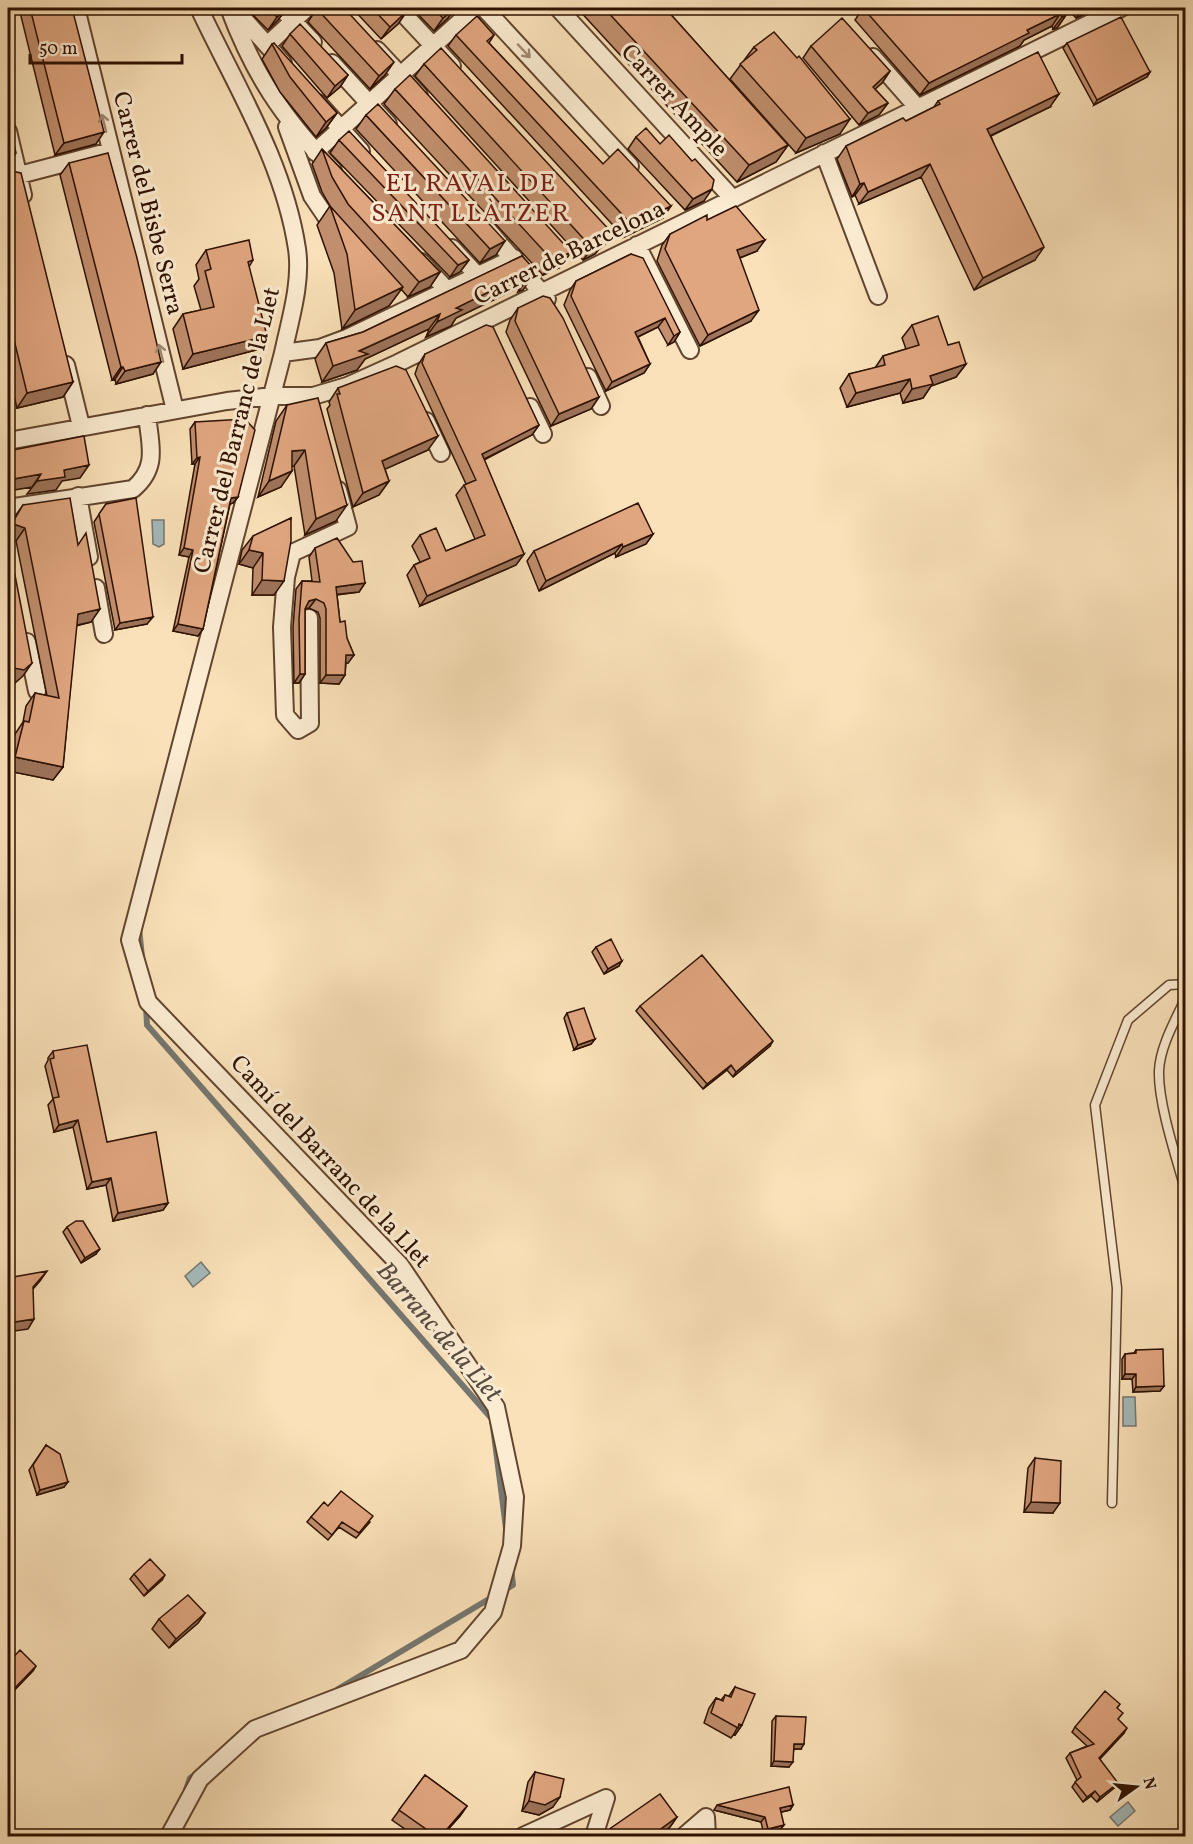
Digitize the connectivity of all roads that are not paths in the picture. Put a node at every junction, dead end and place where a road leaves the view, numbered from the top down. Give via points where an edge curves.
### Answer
1 (76, 8) edge
2 (199, 8) edge
3 (229, 8) edge
4 (234, 8) edge
5 (281, 8) edge
6 (307, 8) edge
7 (398, 8) edge
8 (475, 8) edge
9 (484, 8) edge
10 (558, 8) edge
11 (1121, 8) edge
12 (1060, 15) edge
13 (293, 21) junction
14 (1072, 30) junction
15 (369, 41) edge
16 (859, 41) edge
17 (267, 45) junction
18 (433, 45) junction
19 (399, 74) junction
20 (295, 76) edge
21 (464, 80) edge
22 (308, 91) edge
23 (368, 102) junction
24 (916, 106) junction
25 (278, 108) junction
26 (430, 108) edge
27 (340, 128) junction
28 (8, 131) edge
29 (404, 140) edge
30 (111, 151) junction
31 (315, 152) junction
32 (780, 153) edge
33 (824, 153) junction
34 (375, 167) edge
35 (796, 169) junction
36 (13, 177) edge
37 (643, 180) edge
38 (348, 185) edge
39 (734, 199) junction
40 (667, 206) edge
41 (27, 210) edge
42 (475, 216) edge
43 (683, 224) junction
44 (437, 233) edge
45 (345, 242) edge
46 (625, 246) junction
47 (412, 253) edge
48 (514, 258) junction
49 (478, 276) junction
50 (447, 290) junction
51 (543, 291) junction
52 (878, 296) dead end
53 (558, 317) edge
54 (62, 346) edge
55 (690, 350) dead end
56 (283, 353) junction
57 (583, 366) edge
58 (523, 392) edge
59 (272, 396) junction
60 (417, 403) edge
61 (602, 406) dead end
62 (176, 410) junction
63 (147, 415) junction
64 (81, 426) junction
65 (543, 434) dead end
66 (8, 441) edge
67 (441, 453) dead end
68 (334, 473) edge
69 (78, 496) junction
70 (8, 508) edge
71 (309, 618) dead end
72 (23, 624) edge
73 (104, 634) dead end
74 (37, 691) edge
75 (192, 700) joint
76 (1185, 984) edge
77 (1185, 997) edge
78 (1185, 1189) edge
79 (1112, 1503) dead end
80 (169, 1836) edge
81 (523, 1836) edge
82 (594, 1836) edge
83 (684, 1836) edge
84 (707, 1836) edge

30 -> 1 street, Carrer del Bisbe Serra
2 - 56 street, Carrer del Barranc de la Llet via 245,96 268,151 295,238 297,280
3 - 25 street via 243,46
4 - 17 street
5 - 13 street
6 - 13 street
7 - 18 street
8 - 18 street
9 -> 37 street
10 - 39 street, Carrer Ample
11 - 14 street, Carrer de Barcelona
12 - 14 street
13 - 17 street
13 - 23 street
14 - 24 street, Carrer de Barcelona
15 - 19 street
16 - 24 street
17 - 20 street
18 - 19 street
18 - 21 street
19 - 23 street
19 - 26 street
22 - 27 street
23 - 27 street
23 - 29 street
24 - 33 street, Carrer de Barcelona via 852,132
25 - 31 street
25 - 45 street via 312,196 329,225
27 - 31 street
27 - 34 street
28 - 36 street
30 - 36 street
62 -> 30 street, Carrer del Bisbe Serra
31 - 38 street
32 - 35 street
33 - 35 street, Carrer de Barcelona
33 - 52 street
35 - 39 street, Carrer de Barcelona
36 - 41 street
39 - 43 street, Carrer de Barcelona
40 - 43 street
42 - 48 street
43 - 46 street, Carrer de Barcelona
44 - 49 street
46 - 51 street, Carrer de Barcelona via 576,267
46 - 55 street
47 - 50 street
48 - 49 street
48 - 51 street
49 - 50 street
50 - 56 street via 401,305 320,348
51 - 53 street
51 - 59 street, Carrer de Barcelona via 491,324 400,368 314,401
54 - 64 street
56 - 59 street, Carrer del Barranc de la Llet
57 - 61 street
58 - 65 street
59 - 62 street, Carrer de Barcelona
59 - 75 street, Carrer del Barranc de la Llet
60 - 67 street
62 - 63 street, Carrer de Barcelona
63 - 64 street, Carrer de Barcelona
63 - 69 street via 152,461 146,478 134,489
64 - 66 street, Carrer de Barcelona
68 - 71 street via 348,527 292,553 286,577 282,627 285,715 298,730 310,723
69 - 70 street
69 - 73 street
72 - 74 street
75 - 80 street, Camí del Barranc de la Llet via 130,940 148,1002 400,1265 496,1407 515,1497 512,1546 493,1612 461,1650 255,1729 200,1779
76 - 79 lane via 1168,984 1128,1020 1095,1105 1117,1288
77 - 78 lane via 1159,1071 1168,1126
81 - 82 street via 606,1798
83 - 84 street via 706,1817

